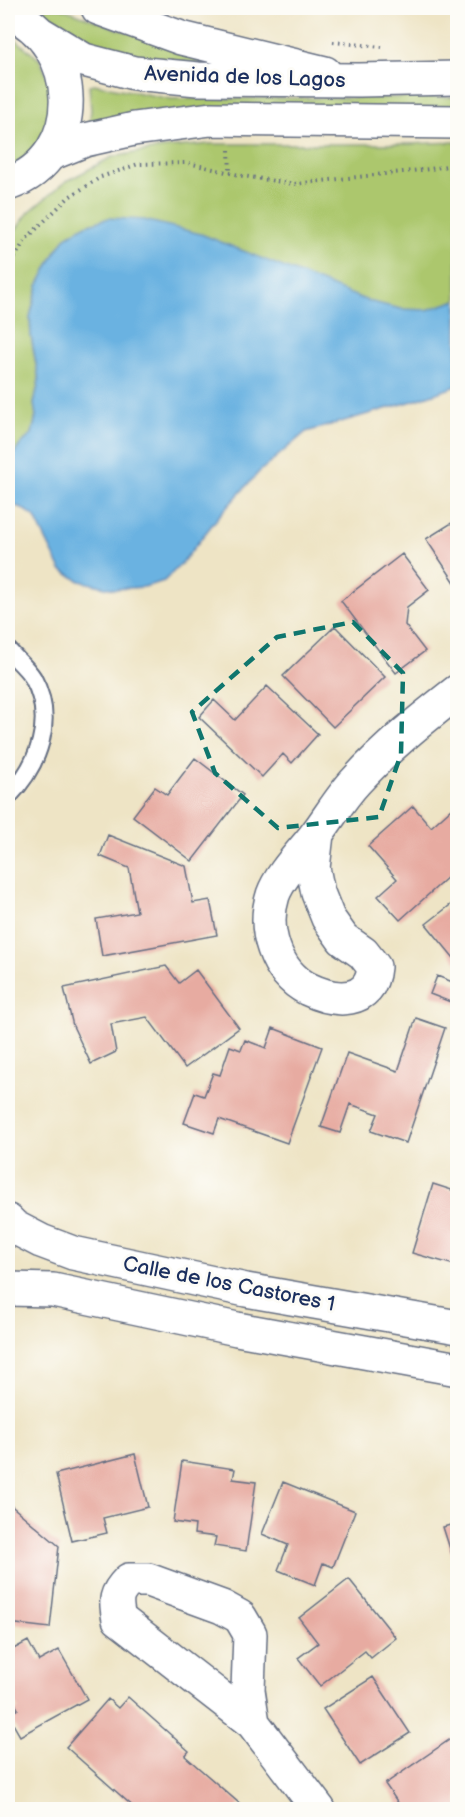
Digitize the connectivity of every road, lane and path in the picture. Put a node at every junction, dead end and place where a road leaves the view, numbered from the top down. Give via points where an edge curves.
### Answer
1 (98, 8) edge
2 (19, 17) edge
3 (328, 41) dead end
4 (386, 47) dead end
5 (458, 78) edge
6 (359, 80) junction
7 (458, 122) edge
8 (50, 154) junction
9 (458, 164) edge
10 (12, 188) edge
11 (8, 268) edge
12 (8, 650) edge
13 (458, 691) edge
14 (8, 797) edge
15 (317, 834) junction
16 (8, 1221) edge
17 (8, 1289) edge
18 (458, 1327) edge
19 (458, 1369) edge
20 (253, 1723) junction
21 (319, 1809) edge

1 - 6 street via 181,38
2 - 6 street, Avenida de los Lagos via 84,60 134,73 198,79
2 - 8 street via 54,54 65,80 64,124
3 - 4 path
5 - 6 street, Avenida de los Lagos
7 - 8 street, Avenida de los Lagos via 211,119 134,129 85,140
8 - 10 street
9 - 11 path via 294,184 188,163 138,164 101,177 69,197 26,239
12 - 14 lane via 32,676 41,697 45,730 35,759
13 - 15 street via 409,729 355,782
15 - 15 street via 273,894 267,923 275,953 289,974 307,988 333,997 352,998 368,988 374,967 363,952 343,939 328,918 314,868
16 - 18 street, Calle de los Castores 1 via 41,1241 73,1253 246,1290
17 - 19 street, Calle de los Castores 1 via 52,1290
20 - 20 street via 248,1690 250,1634 240,1617 148,1580 129,1580 118,1591 118,1619
20 - 21 street

